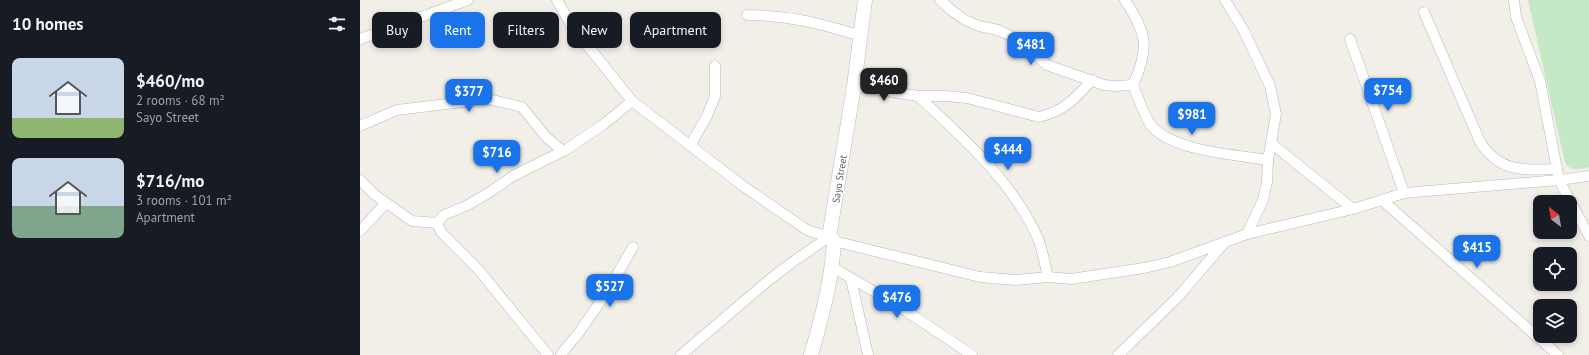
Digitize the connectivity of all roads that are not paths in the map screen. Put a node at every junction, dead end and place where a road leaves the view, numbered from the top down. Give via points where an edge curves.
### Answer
1 (468, 0) edge
2 (557, 0) edge
3 (865, 0) edge
4 (940, 0) edge
5 (1125, 0) edge
6 (1225, 0) edge
7 (1514, 0) edge
8 (1424, 12) dead end
9 (747, 15) dead end
10 (862, 36) junction
11 (360, 39) edge
12 (1350, 39) dead end
13 (715, 66) dead end
14 (1092, 80) junction
15 (1133, 85) junction
16 (854, 86) junction
17 (918, 96) junction
18 (632, 101) junction
19 (360, 126) edge
20 (691, 144) junction
21 (1272, 144) junction
22 (563, 151) junction
23 (1268, 160) junction
24 (1557, 169) junction
25 (1589, 176) edge
26 (360, 180) edge
27 (1559, 180) junction
28 (1404, 193) junction
29 (1382, 200) junction
30 (385, 204) junction
31 (1353, 209) junction
32 (437, 223) junction
33 (360, 231) edge
34 (1247, 234) junction
35 (1589, 236) edge
36 (831, 239) junction
37 (1226, 242) junction
38 (633, 247) dead end
39 (832, 267) junction
40 (1048, 277) junction
41 (851, 279) junction
42 (548, 355) edge
43 (561, 355) edge
44 (681, 355) edge
45 (812, 355) edge
46 (868, 355) edge
47 (972, 355) edge
48 (1118, 355) edge
49 (1558, 355) edge

1 - 11 street
2 - 18 street via 571,25
3 - 10 street, Sayo Street
4 - 14 street via 965,20 998,30 1028,44 1047,65
5 - 15 street via 1144,33 1145,46 1140,70
6 - 21 street via 1244,31 1270,86 1276,114
7 - 24 street via 1516,17 1540,81
8 - 24 street via 1485,151 1500,163 1514,168
9 - 10 street via 781,16
10 - 16 street, Sayo Street
12 - 28 street
13 - 20 street via 715,96
14 - 15 street via 1115,86
14 - 17 street via 1062,109 1039,117 967,98
15 - 23 street via 1150,123 1158,133 1186,146
16 - 17 street
16 - 36 street, Sayo Street
17 - 40 street via 1002,180 1039,242
18 - 20 street
18 - 22 street via 604,124
19 - 22 street via 397,110 488,99 522,108
20 - 36 street via 743,186 807,230
21 - 23 street
21 - 31 street
22 - 32 street via 513,176 484,196 444,216
23 - 34 street via 1264,200
24 - 27 street
25 - 27 street
26 - 30 street
27 - 28 street
27 - 35 street
28 - 29 street
29 - 31 street
29 - 49 street
30 - 32 street via 412,221
30 - 33 street
31 - 34 street
32 - 42 street via 441,232 478,269
34 - 37 street
36 - 39 street, Sayo Street
36 - 40 street via 980,277 1015,280
36 - 44 street via 794,261 769,280
37 - 40 street via 1170,262 1144,268 1071,279
37 - 48 street via 1178,297
38 - 43 street via 606,294
39 - 41 street
39 - 45 street, Sayo Street
41 - 46 street
41 - 47 street via 894,303

